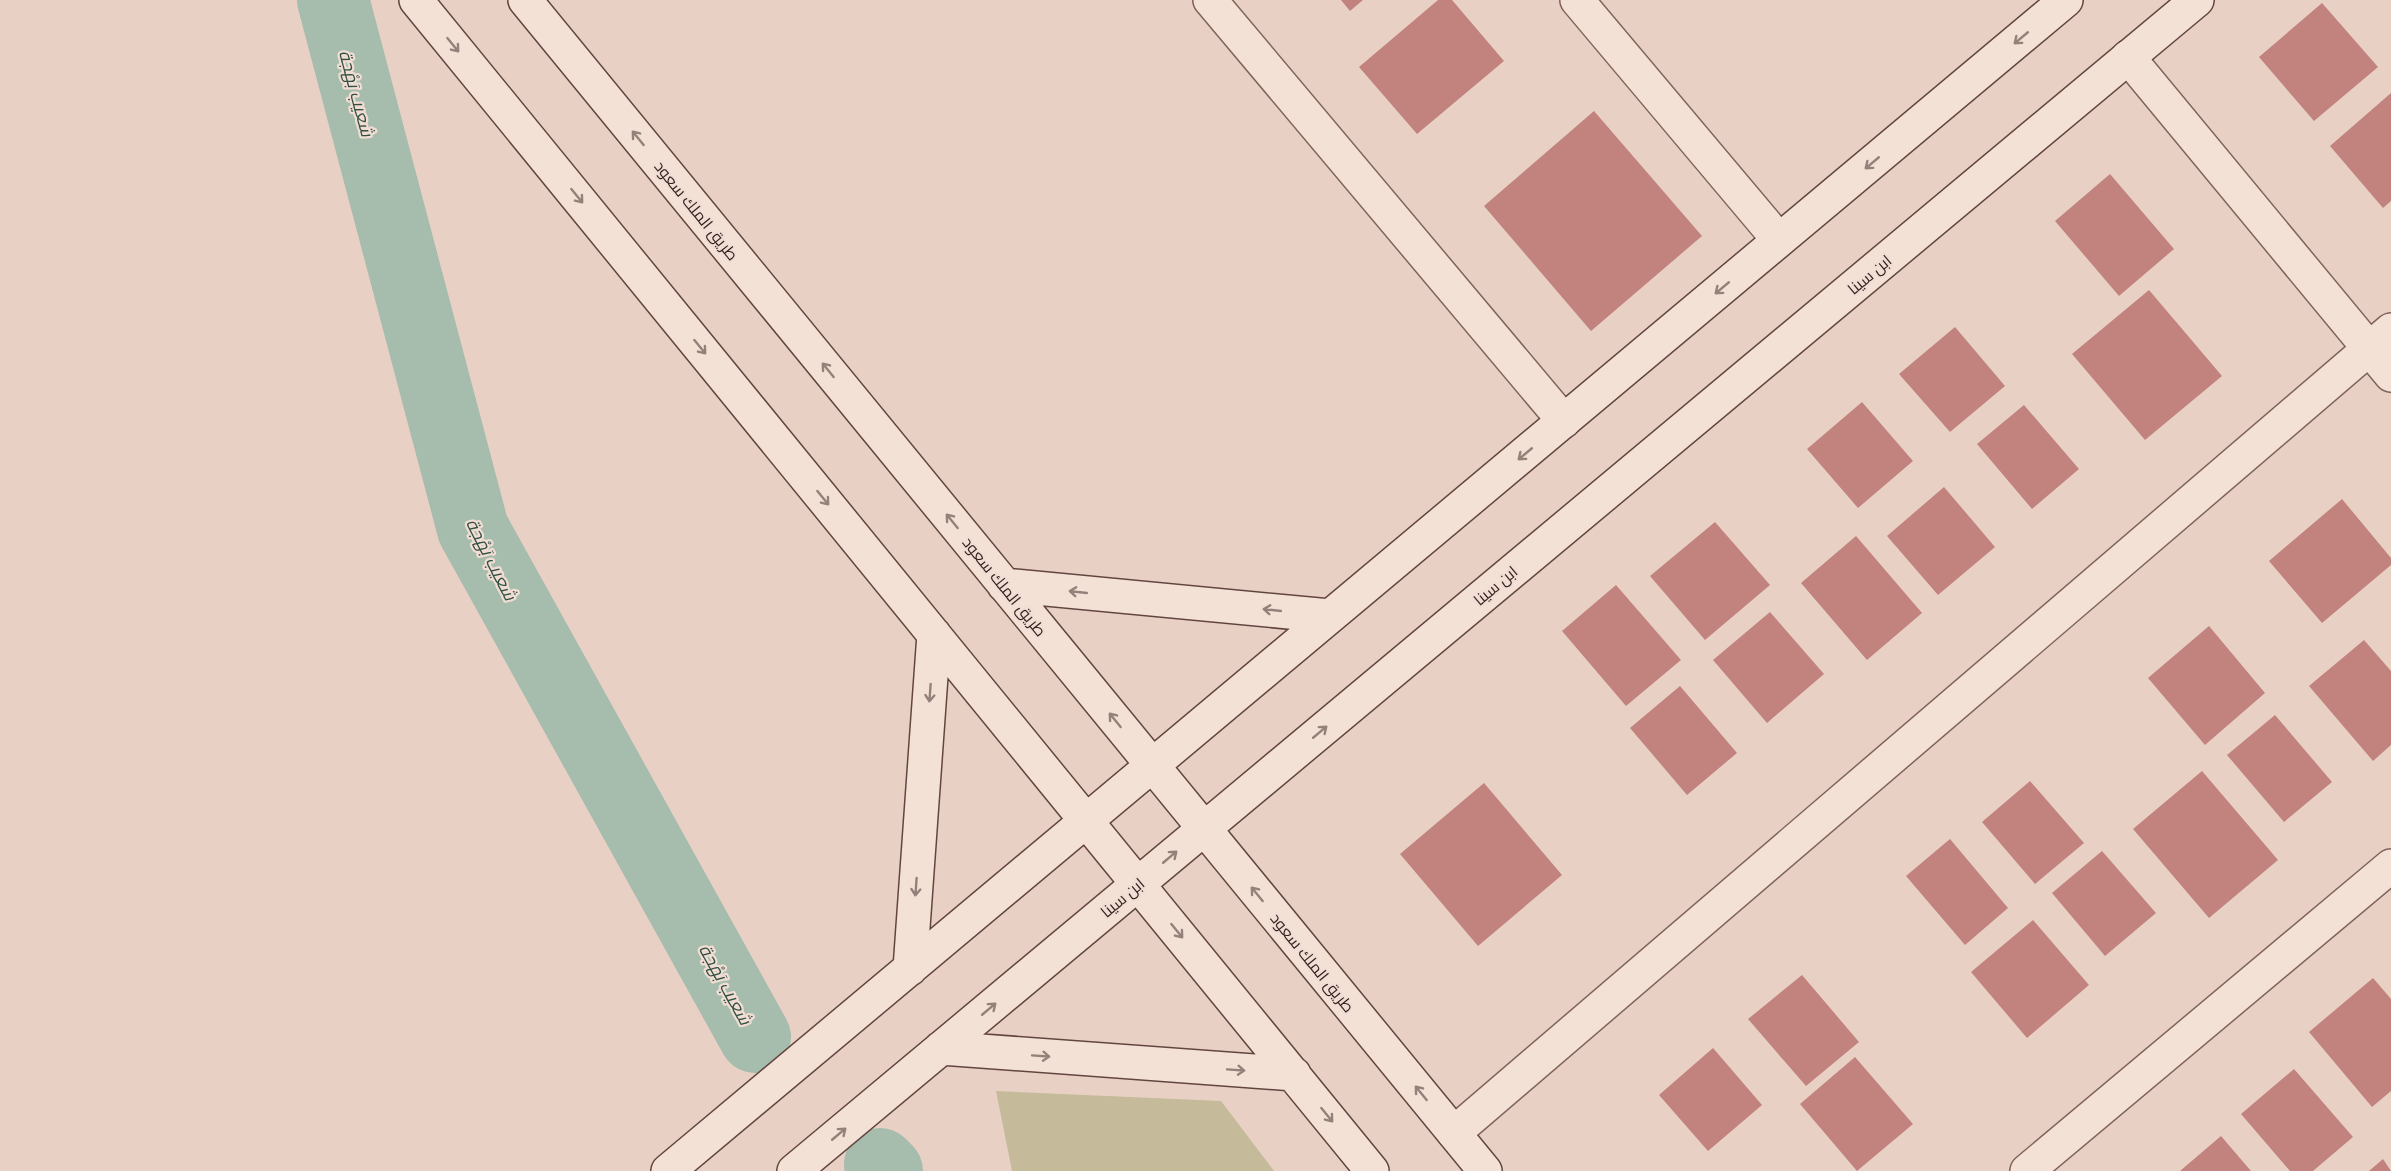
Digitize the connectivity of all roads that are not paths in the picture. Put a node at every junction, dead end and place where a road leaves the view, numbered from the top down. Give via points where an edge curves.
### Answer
1 (416, 0) edge
2 (525, 0) edge
3 (1210, 0) edge
4 (1576, 0) edge
5 (2066, 0) edge
6 (2197, 0) edge
7 (2128, 57) junction
8 (1779, 240) junction
9 (2380, 339) edge
10 (2391, 375) edge
11 (1563, 421) junction
12 (1004, 585) junction
13 (1330, 616) junction
14 (934, 634) junction
15 (1152, 765) junction
16 (1086, 821) junction
17 (1204, 828) junction
18 (2391, 866) edge
19 (1138, 884) junction
20 (910, 969) junction
21 (941, 1048) junction
22 (1294, 1074) junction
23 (1454, 1133) junction
24 (669, 1171) edge
25 (794, 1171) edge
26 (1372, 1171) edge
27 (1485, 1171) edge
28 (2026, 1171) edge

1 -> 14 street
12 -> 2 street, طريق الملك سعود
3 - 11 street
4 - 8 street
5 -> 8 street
6 - 7 street, ابن سينا
7 - 9 street
17 -> 7 street, ابن سينا
8 -> 11 street
9 - 10 street
9 - 23 street
11 -> 13 street
13 -> 12 street
15 -> 12 street, طريق الملك سعود
13 - 15 street
14 - 16 street
14 -> 20 street
15 - 16 street
15 - 17 street, طريق الملك سعود
16 - 19 street
16 - 20 street
19 -> 17 street, ابن سينا
23 -> 17 street, طريق الملك سعود
18 - 28 street
21 -> 19 street, ابن سينا
19 -> 22 street
20 - 24 street
21 -> 22 street
25 -> 21 street, ابن سينا
22 -> 26 street
23 - 27 street, طريق الملك سعود

